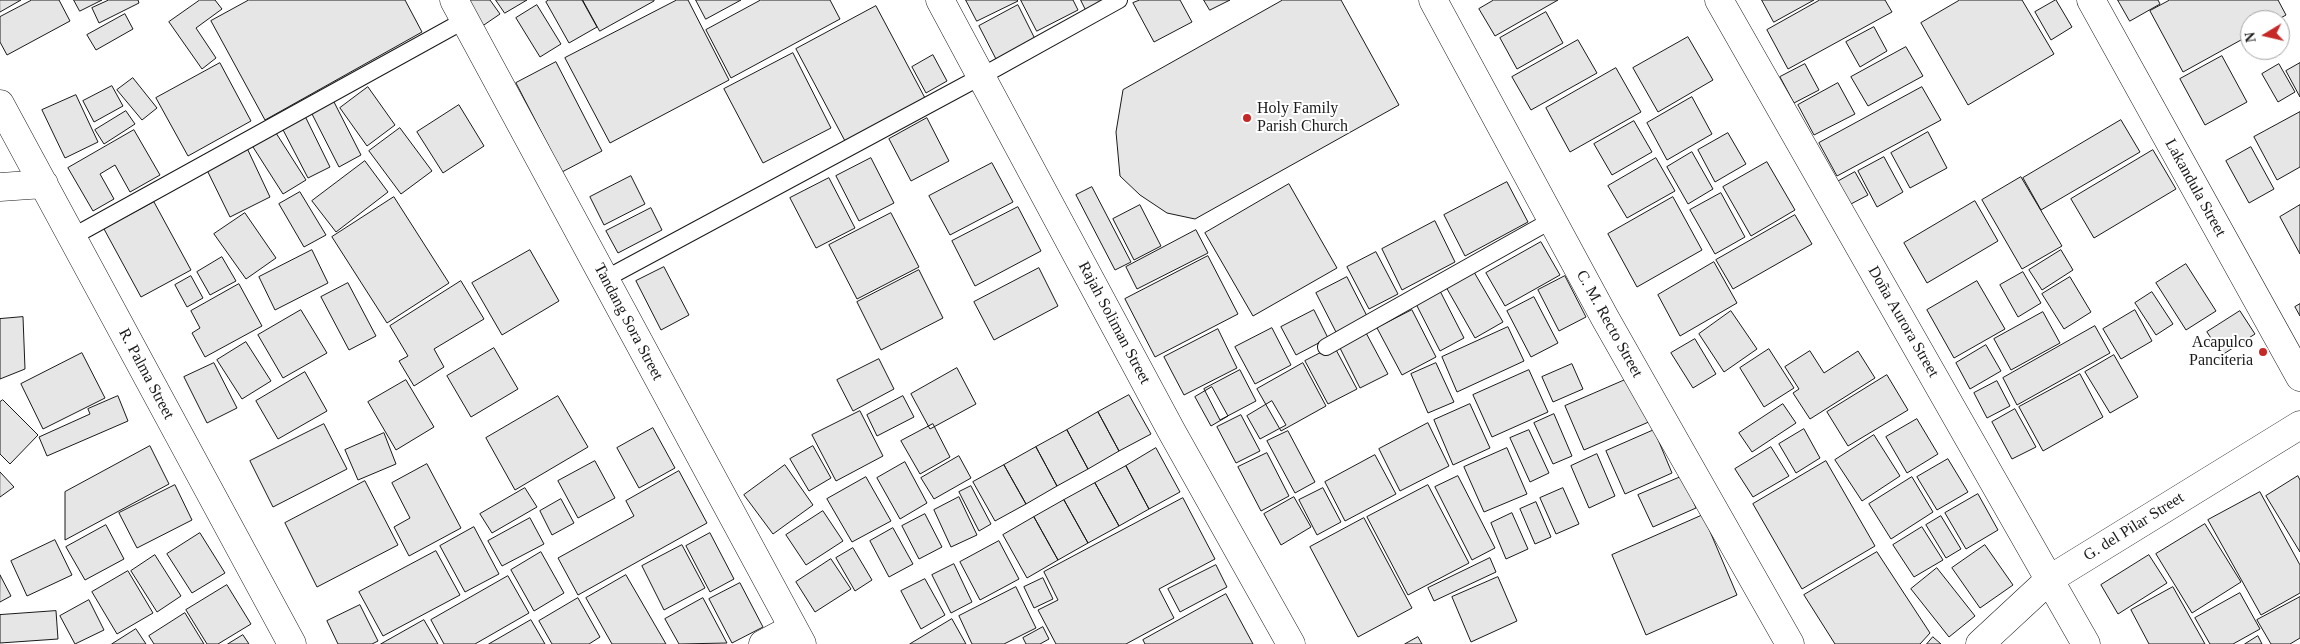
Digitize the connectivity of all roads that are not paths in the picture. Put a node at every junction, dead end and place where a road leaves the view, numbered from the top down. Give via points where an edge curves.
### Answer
1 (940, 0) edge
2 (1119, 0) edge
3 (1433, 0) edge
4 (1719, 0) edge
5 (2091, 0) edge
6 (460, 10) edge
7 (982, 76) junction
8 (0, 104) edge
9 (44, 184) junction
10 (0, 187) edge
11 (1552, 220) junction
12 (72, 237) junction
13 (604, 278) junction
14 (1326, 347) dead end
15 (2300, 377) edge
16 (2300, 425) edge
17 (2050, 579) junction
18 (797, 636) edge
19 (292, 644) edge
20 (763, 644) edge
21 (1291, 644) edge
22 (1790, 644) edge
23 (1980, 644) edge
24 (2086, 644) edge

1 - 7 street, Rajah Soliman Street
2 - 7 lane
3 - 11 street, C. M. Recto Street
4 - 17 street, Doña Aurora Street
5 - 15 street, Lakandula Street
6 - 12 lane
6 - 13 street, Tandang Sora Street
7 - 13 lane
7 - 21 street, Rajah Soliman Street via 1172,432
8 - 9 street, R. Palma Street
9 - 10 street
9 - 12 street, R. Palma Street
11 - 14 lane
11 - 22 street, C. M. Recto Street
12 - 19 street, R. Palma Street
13 - 18 street, Tandang Sora Street
16 - 17 street, G. del Pilar Street
17 - 23 street, G. del Pilar Street
17 - 24 street, Doña Aurora Street
18 - 20 street

